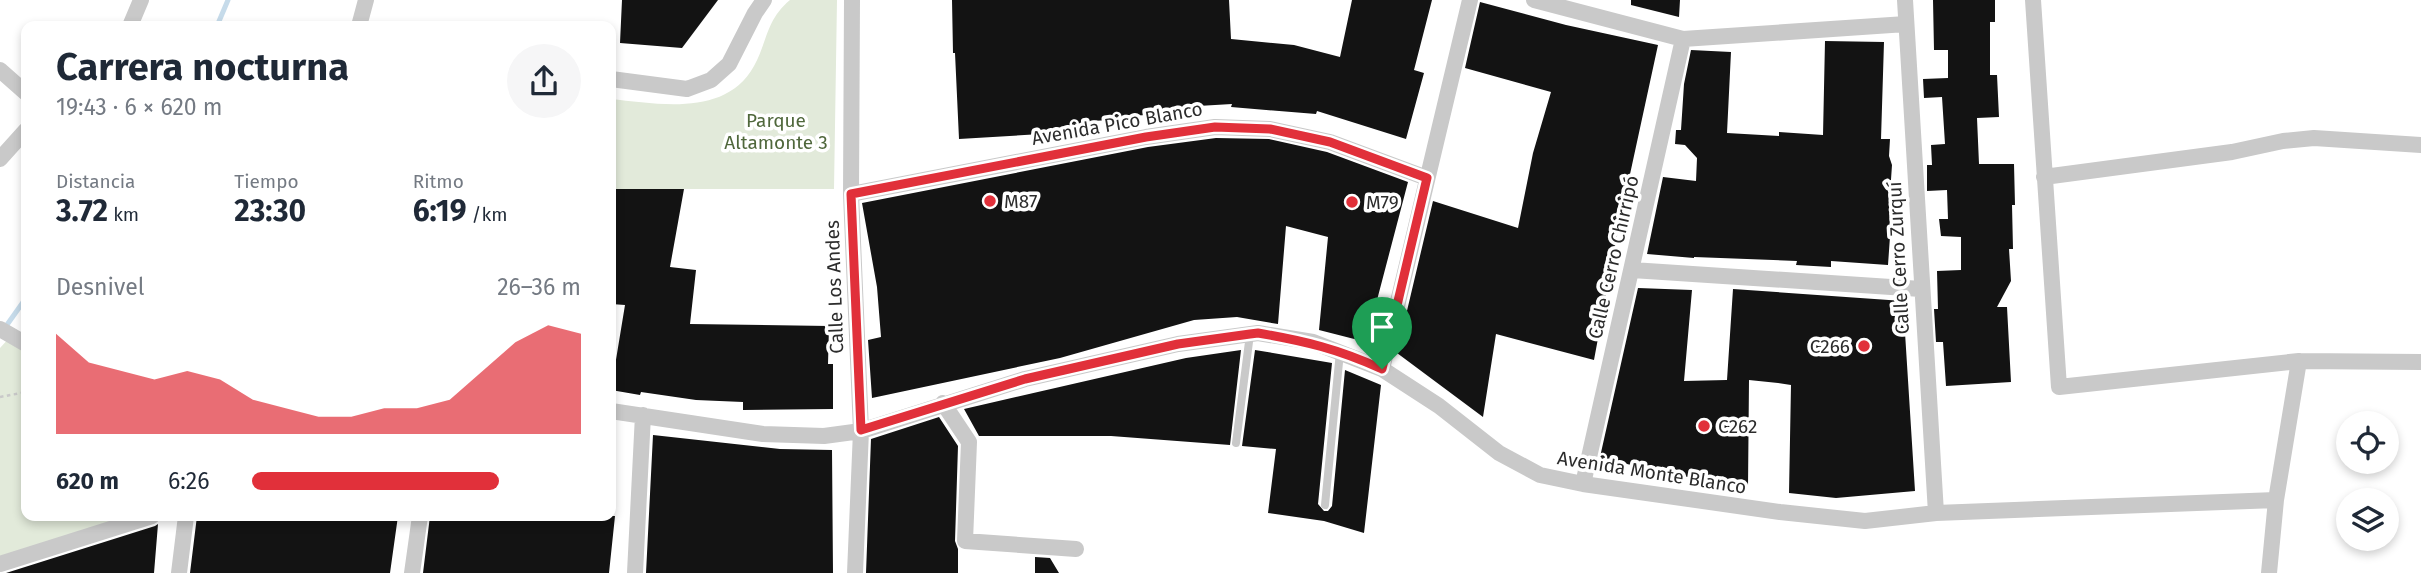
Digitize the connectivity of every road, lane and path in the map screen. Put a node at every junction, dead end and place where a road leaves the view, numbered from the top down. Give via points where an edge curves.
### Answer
1 (141, 0) edge
2 (366, 0) edge
3 (764, 0) edge
4 (852, 0) edge
5 (1470, 0) edge
6 (1534, 0) edge
7 (1905, 0) edge
8 (2033, 0) edge
9 (132, 21) edge
10 (360, 21) edge
11 (1906, 24) junction
12 (1683, 39) junction
13 (0, 70) edge
14 (616, 80) edge
15 (21, 89) edge
16 (21, 136) edge
17 (2421, 145) edge
18 (0, 159) edge
19 (2043, 177) junction
20 (1427, 178) junction
21 (851, 194) junction
22 (1632, 270) junction
23 (1921, 289) junction
24 (0, 329) edge
25 (1250, 334) junction
26 (21, 341) edge
27 (1340, 352) junction
28 (2299, 361) junction
29 (2421, 362) edge
30 (1382, 369) junction
31 (21, 393) edge
32 (0, 397) edge
33 (943, 403) junction
34 (616, 412) edge
35 (643, 415) junction
36 (861, 430) junction
37 (1236, 443) dead end
38 (1583, 484) junction
39 (2276, 500) junction
40 (1325, 505) dead end
41 (1936, 513) junction
42 (136, 521) edge
43 (185, 521) edge
44 (419, 521) edge
45 (1076, 549) dead end
46 (0, 564) edge
47 (179, 573) edge
48 (412, 573) edge
49 (635, 573) edge
50 (855, 573) edge
51 (2269, 573) edge

1 - 9 street
2 - 10 street
3 - 14 street via 729,64 711,80 687,89
4 - 21 street, Calle Los Andes
5 - 20 street
6 - 12 street
7 - 11 street, Calle Cerro Zurquí
8 - 19 street
11 - 12 street
11 - 23 street, Calle Cerro Zurquí
12 - 22 street, Calle Cerro Chirripó
13 - 15 street
16 - 18 street
17 - 19 street via 2314,138
19 - 28 street via 2059,387
20 - 21 street, Avenida Pico Blanco via 1330,142 1270,129 1215,127
20 - 30 street
21 - 36 street, Calle Los Andes
22 - 23 street
22 - 38 street, Calle Cerro Chirripó
23 - 41 street, Calle Cerro Zurquí
24 - 26 street
25 - 27 street, Avenida Monte Blanco via 1313,342
25 - 33 street, Avenida Monte Blanco via 1165,347
25 - 37 lane
27 - 30 street, Avenida Monte Blanco
27 - 40 lane
28 - 29 street
28 - 39 street
30 - 38 street, Avenida Monte Blanco via 1499,453 1540,475
31 - 32 path
33 - 36 street, Avenida Monte Blanco
33 - 45 street via 969,442 965,541
34 - 35 street, Avenida Monte Blanco
35 - 36 street, Avenida Monte Blanco via 763,434 824,436
35 - 49 street
36 - 50 street, Calle Los Andes
38 - 41 street, Avenida Monte Blanco via 1865,521
39 - 41 street, Avenida Monte Blanco
39 - 51 street
42 - 46 street
43 - 47 street
44 - 48 street

